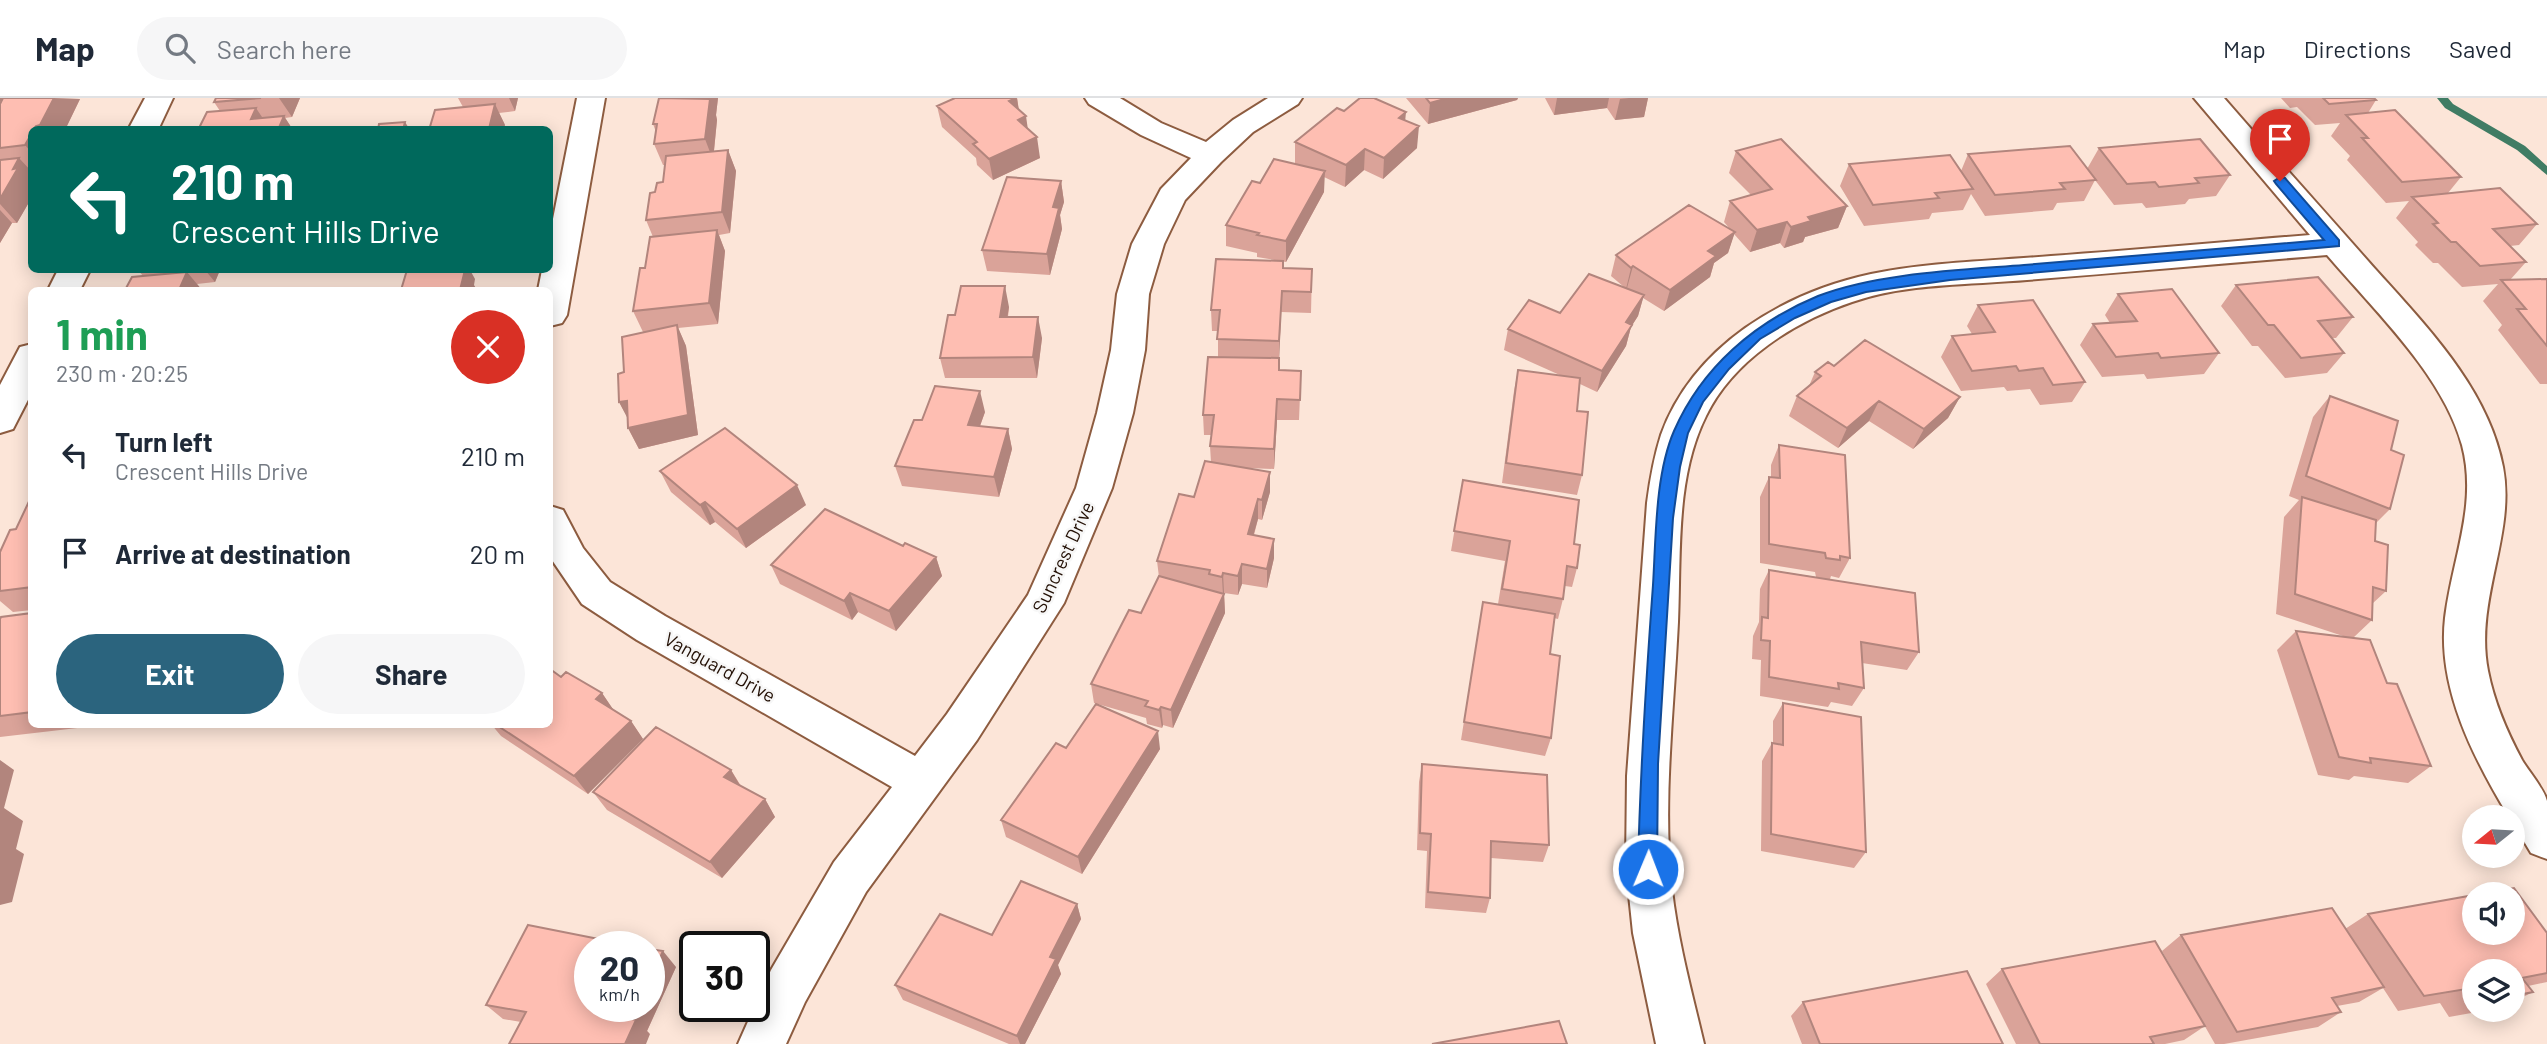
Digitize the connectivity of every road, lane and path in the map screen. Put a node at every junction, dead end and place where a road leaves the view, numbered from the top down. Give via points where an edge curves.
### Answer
1 (159, 98) edge
2 (591, 98) edge
3 (1098, 98) edge
4 (1288, 98) edge
5 (2208, 98) edge
6 (145, 126) edge
7 (1210, 155) junction
8 (2334, 243) junction
9 (553, 299) edge
10 (28, 364) edge
11 (0, 420) edge
12 (553, 526) edge
13 (922, 782) junction
14 (2547, 839) edge
15 (762, 1044) edge
16 (1680, 1044) edge

1 - 6 street
2 - 9 street
3 - 7 street
4 - 7 street, Suncrest Drive via 1242,127
5 - 8 street
7 - 13 street, Suncrest Drive via 1172,196 1148,244 1133,294 1115,413 1094,488 1067,554 1044,603 996,680
8 - 14 street via 2417,340 2459,399 2479,443 2487,476 2486,522 2469,590 2464,645 2473,691 2490,738
8 - 16 street via 1950,276 1866,288 1826,298 1790,315 1755,336 1724,366 1698,400 1681,433 1665,518 1660,591 1649,764 1648,869
10 - 11 street
12 - 13 street, Vanguard Drive via 569,558 596,593
13 - 15 street, Suncrest Drive via 850,877

